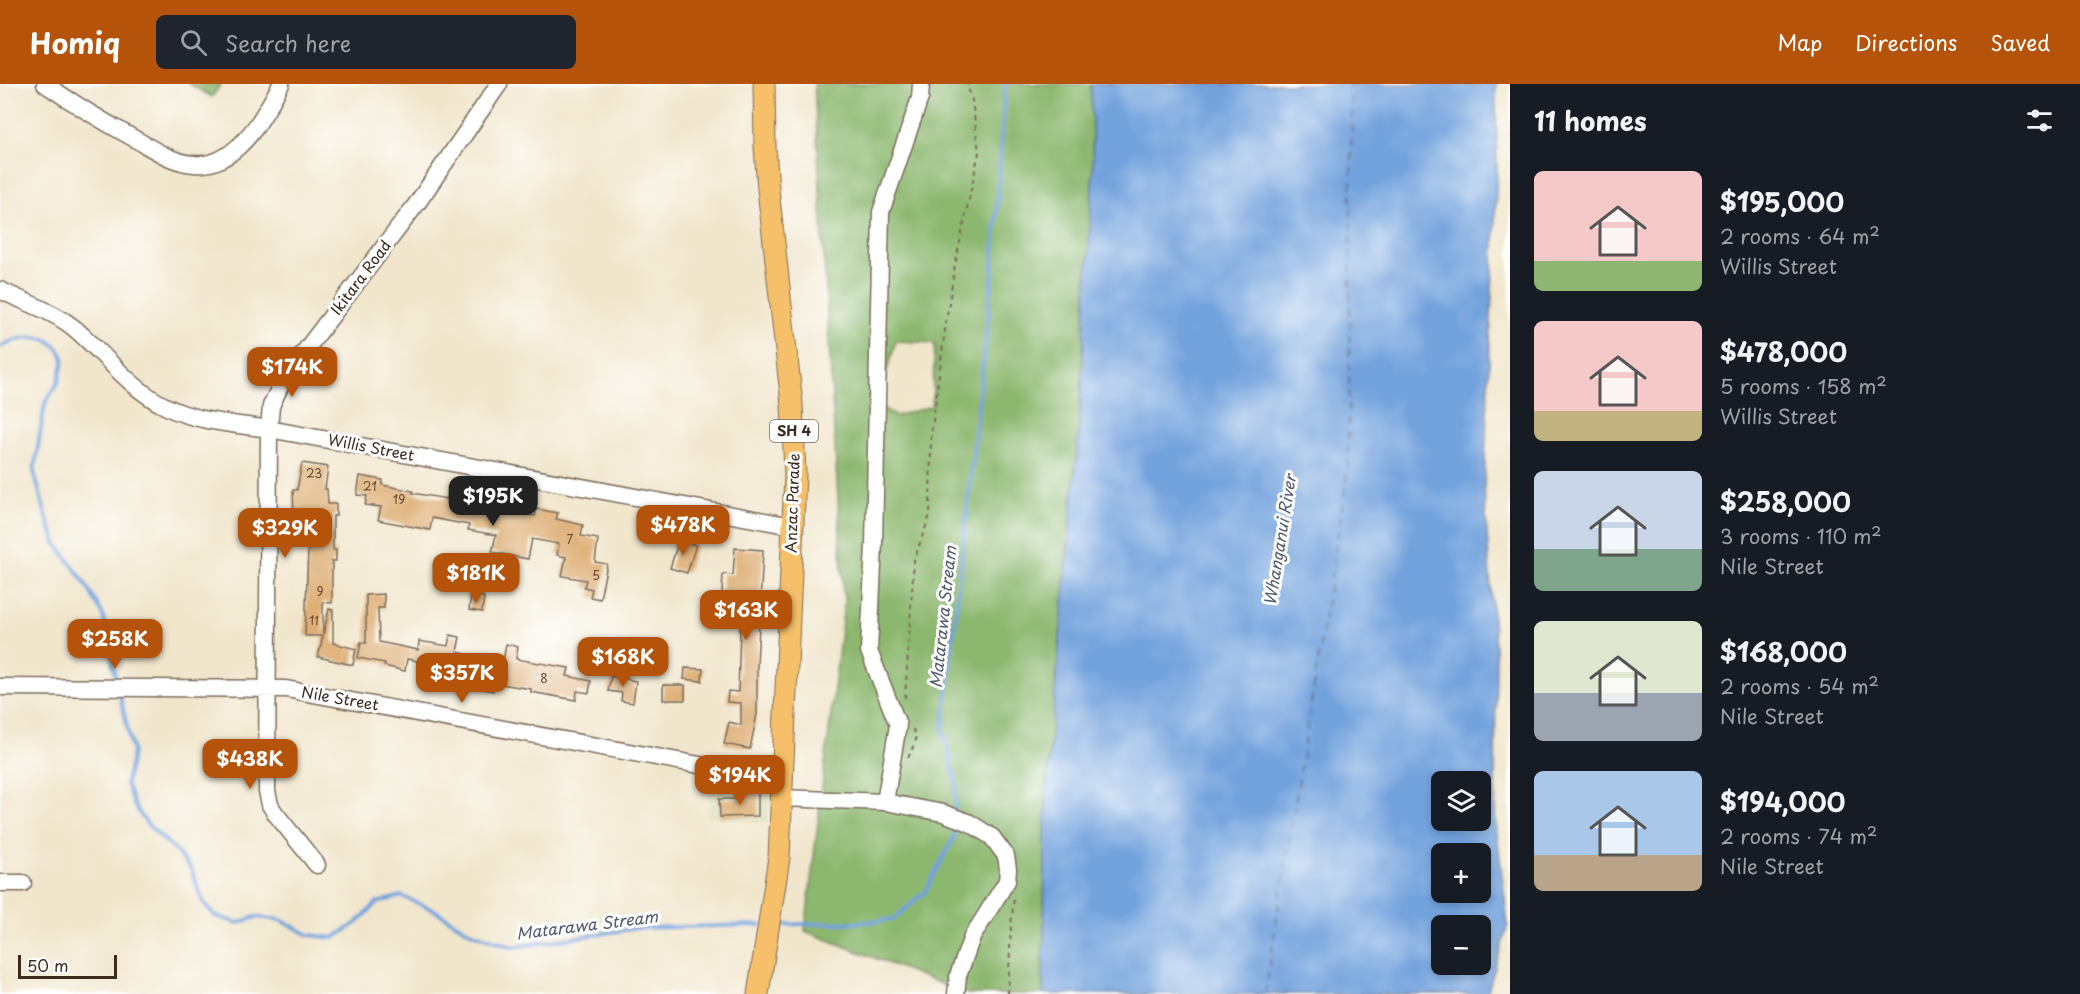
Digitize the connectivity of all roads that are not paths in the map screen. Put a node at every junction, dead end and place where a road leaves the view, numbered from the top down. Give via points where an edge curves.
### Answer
1 (45, 84) edge
2 (281, 84) edge
3 (499, 84) edge
4 (764, 84) edge
5 (921, 84) edge
6 (0, 290) edge
7 (269, 429) junction
8 (792, 526) junction
9 (0, 687) edge
10 (267, 688) junction
11 (781, 789) junction
12 (885, 802) junction
13 (317, 865) dead end
14 (0, 883) edge
15 (23, 883) dead end
16 (758, 994) edge
17 (956, 994) edge

1 - 2 street via 151,148 194,165 219,160 236,150
3 - 7 street, Ikitara Road via 418,202 283,380 271,406
4 - 8 main road, Anzac Parade / SH 4 via 768,189 793,413
5 - 12 street via 920,98 881,212 869,651 898,725
6 - 7 street via 74,328 135,386 165,406 196,417
7 - 8 street, Willis Street
7 - 10 street, Ikitara Road
8 - 11 main road, Anzac Parade / SH 4
9 - 10 street, Nile Street
10 - 11 street, Nile Street via 308,692
10 - 13 street, Ikitara Road via 268,798 275,813
11 - 12 street, Nile Street
11 - 16 main road, Anzac Parade / SH 4 via 779,858
12 - 17 street, Nile Street via 943,813 970,823 992,837 1006,856 1007,881 972,937
14 - 15 street

